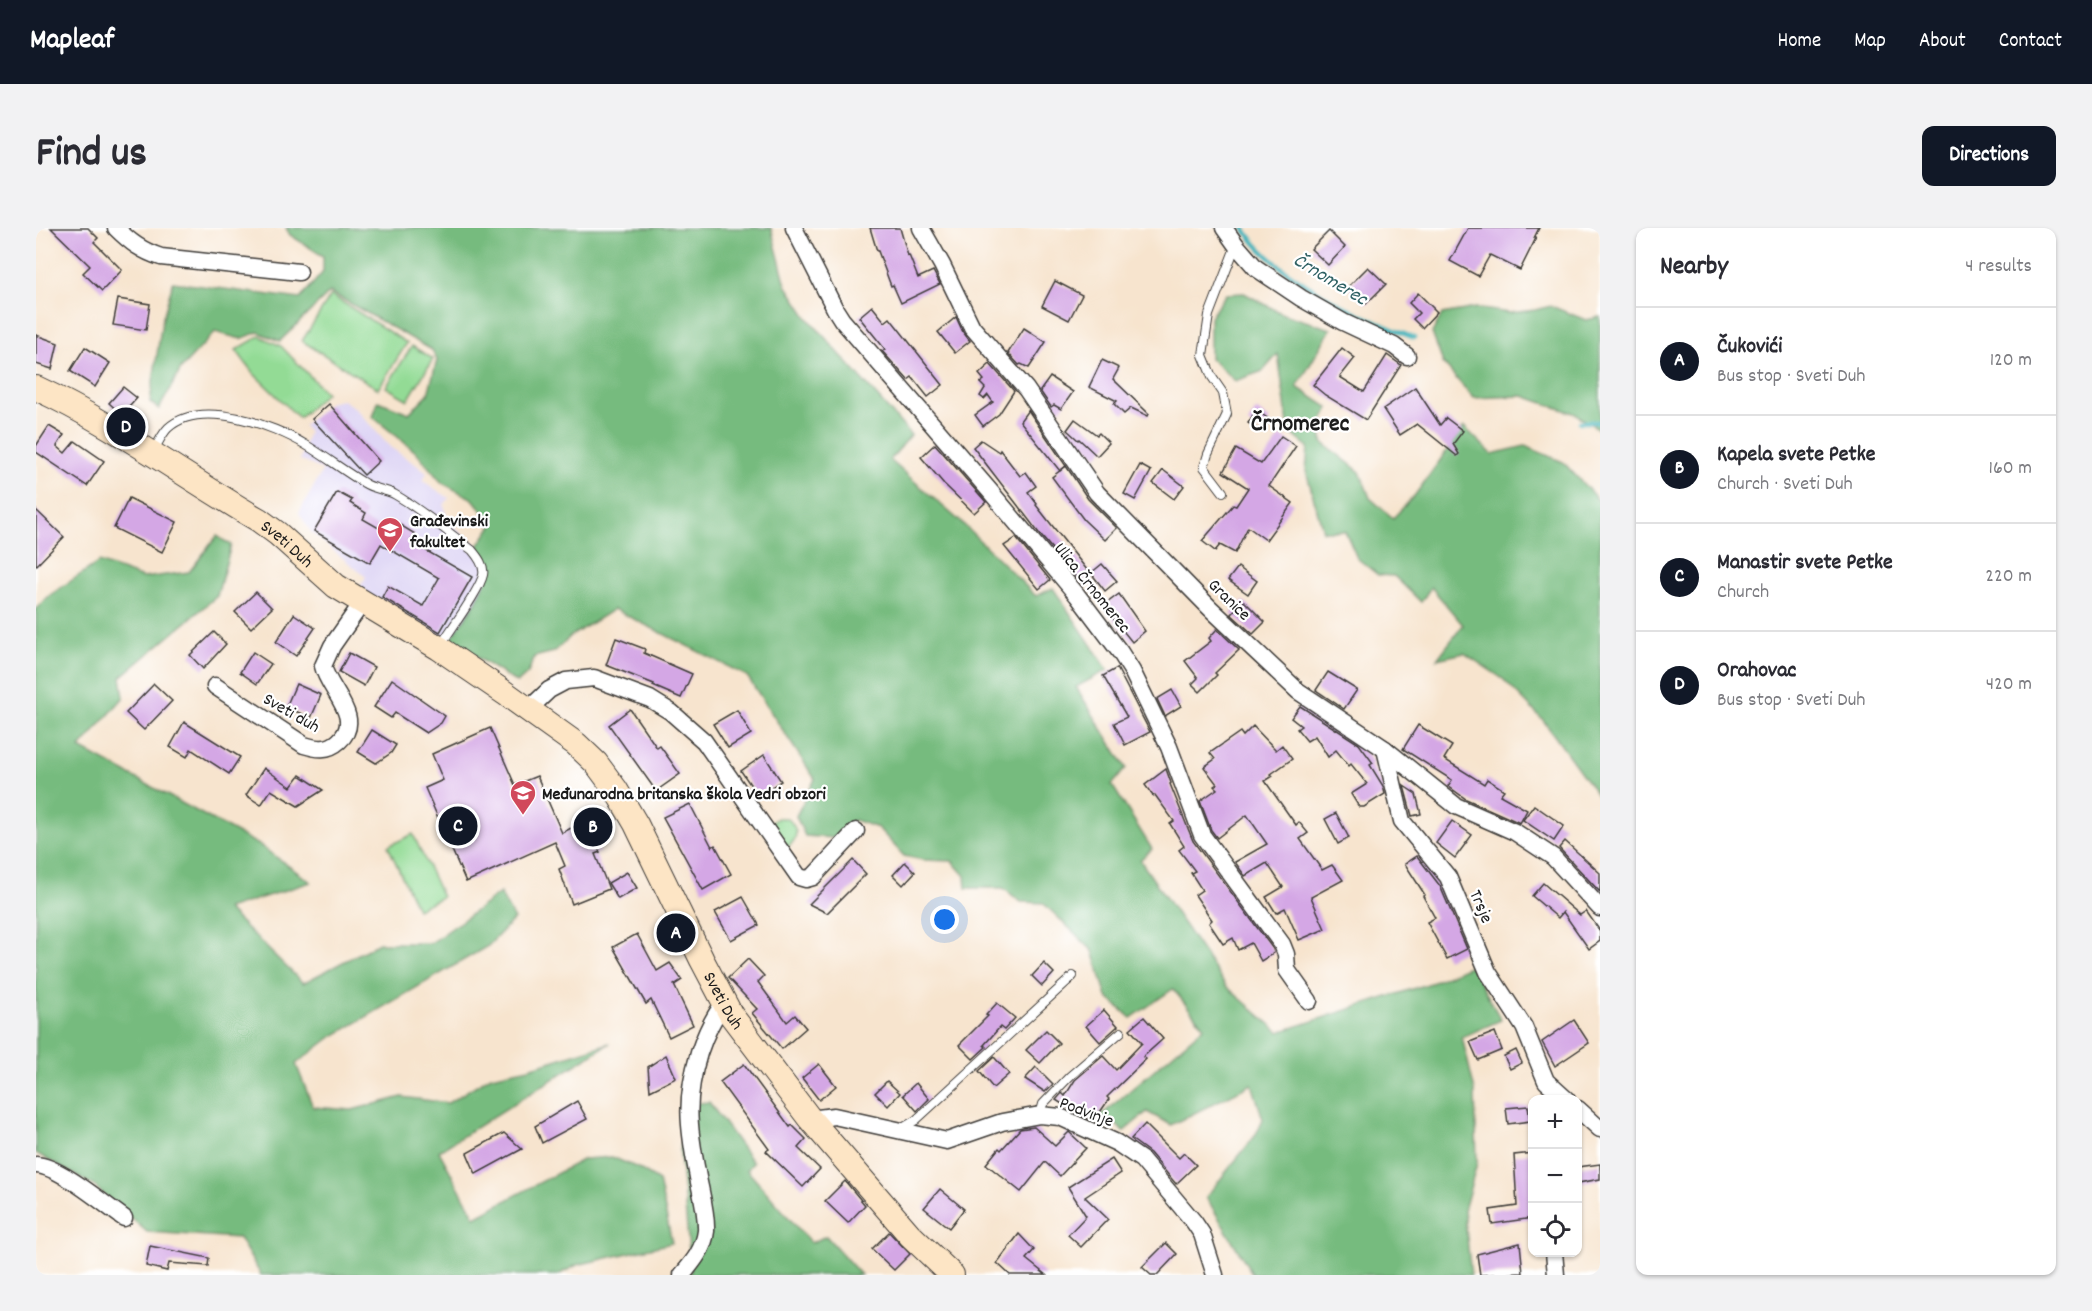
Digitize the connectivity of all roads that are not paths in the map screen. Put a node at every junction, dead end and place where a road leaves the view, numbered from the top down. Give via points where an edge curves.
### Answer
1 (116, 228) edge
2 (794, 228) edge
3 (921, 228) edge
4 (1224, 228) edge
5 (1236, 245) junction
6 (299, 272) dead end
7 (1407, 356) dead end
8 (36, 388) edge
9 (152, 454) junction
10 (1223, 492) dead end
11 (362, 603) junction
12 (439, 648) junction
13 (215, 686) dead end
14 (529, 709) junction
15 (1385, 749) junction
16 (856, 831) dead end
17 (1600, 908) edge
18 (1073, 976) dead end
19 (1309, 1001) dead end
20 (724, 1004) junction
21 (1121, 1032) dead end
22 (1546, 1081) junction
23 (1546, 1095) edge
24 (1561, 1095) edge
25 (1582, 1113) edge
26 (1040, 1115) junction
27 (810, 1119) junction
28 (1600, 1129) edge
29 (898, 1130) junction
30 (36, 1165) edge
31 (124, 1218) dead end
32 (1554, 1257) edge
33 (682, 1275) edge
34 (952, 1275) edge
35 (1215, 1275) edge
36 (1556, 1275) edge

1 - 6 street via 133,244 161,257
2 - 19 street, Ulica Črnomerec via 842,320 1077,595 1120,652 1169,747 1202,835 1282,944 1287,970
3 - 15 street, Granice via 972,327 1026,389 1097,493 1298,691
4 - 5 street
5 - 7 street via 1256,268 1301,298
5 - 10 lane via 1209,315 1203,355 1223,393 1227,414 1204,467
8 - 9 main road, Sveti Duh
9 - 11 main road, Sveti Duh via 259,520 326,579
9 - 12 lane via 169,427 189,416 223,415 301,442 367,485 392,493 415,507 478,557 483,568 483,576
11 - 12 main road, Sveti Duh
11 - 13 street, Sveti duh via 324,660 324,673 344,705 348,721 344,736 330,747 304,745
12 - 14 main road, Sveti Duh
14 - 16 street via 549,690 566,681 594,678 650,699 671,712 704,741 799,877 813,878
14 - 20 main road, Sveti Duh via 584,751 616,790
15 - 17 street, Granice via 1456,806 1515,832 1553,857
15 - 22 street, Trsje via 1402,821 1448,877 1488,972 1524,1027
18 - 29 lane via 916,1120
20 - 27 main road, Sveti Duh
20 - 33 street via 705,1035 688,1099 706,1230 698,1255
21 - 26 lane via 1070,1076 1043,1104
22 - 23 street, Trsje
22 - 24 street, Trsje
25 - 28 street
26 - 29 street, Podvinje via 1002,1122 947,1141
26 - 35 street, Podvinje via 1060,1117 1117,1143 1142,1160 1202,1234
27 - 29 street, Podvinje via 834,1116
27 - 34 main road, Sveti Duh via 910,1235
30 - 31 street via 44,1165 84,1189
32 - 36 street

